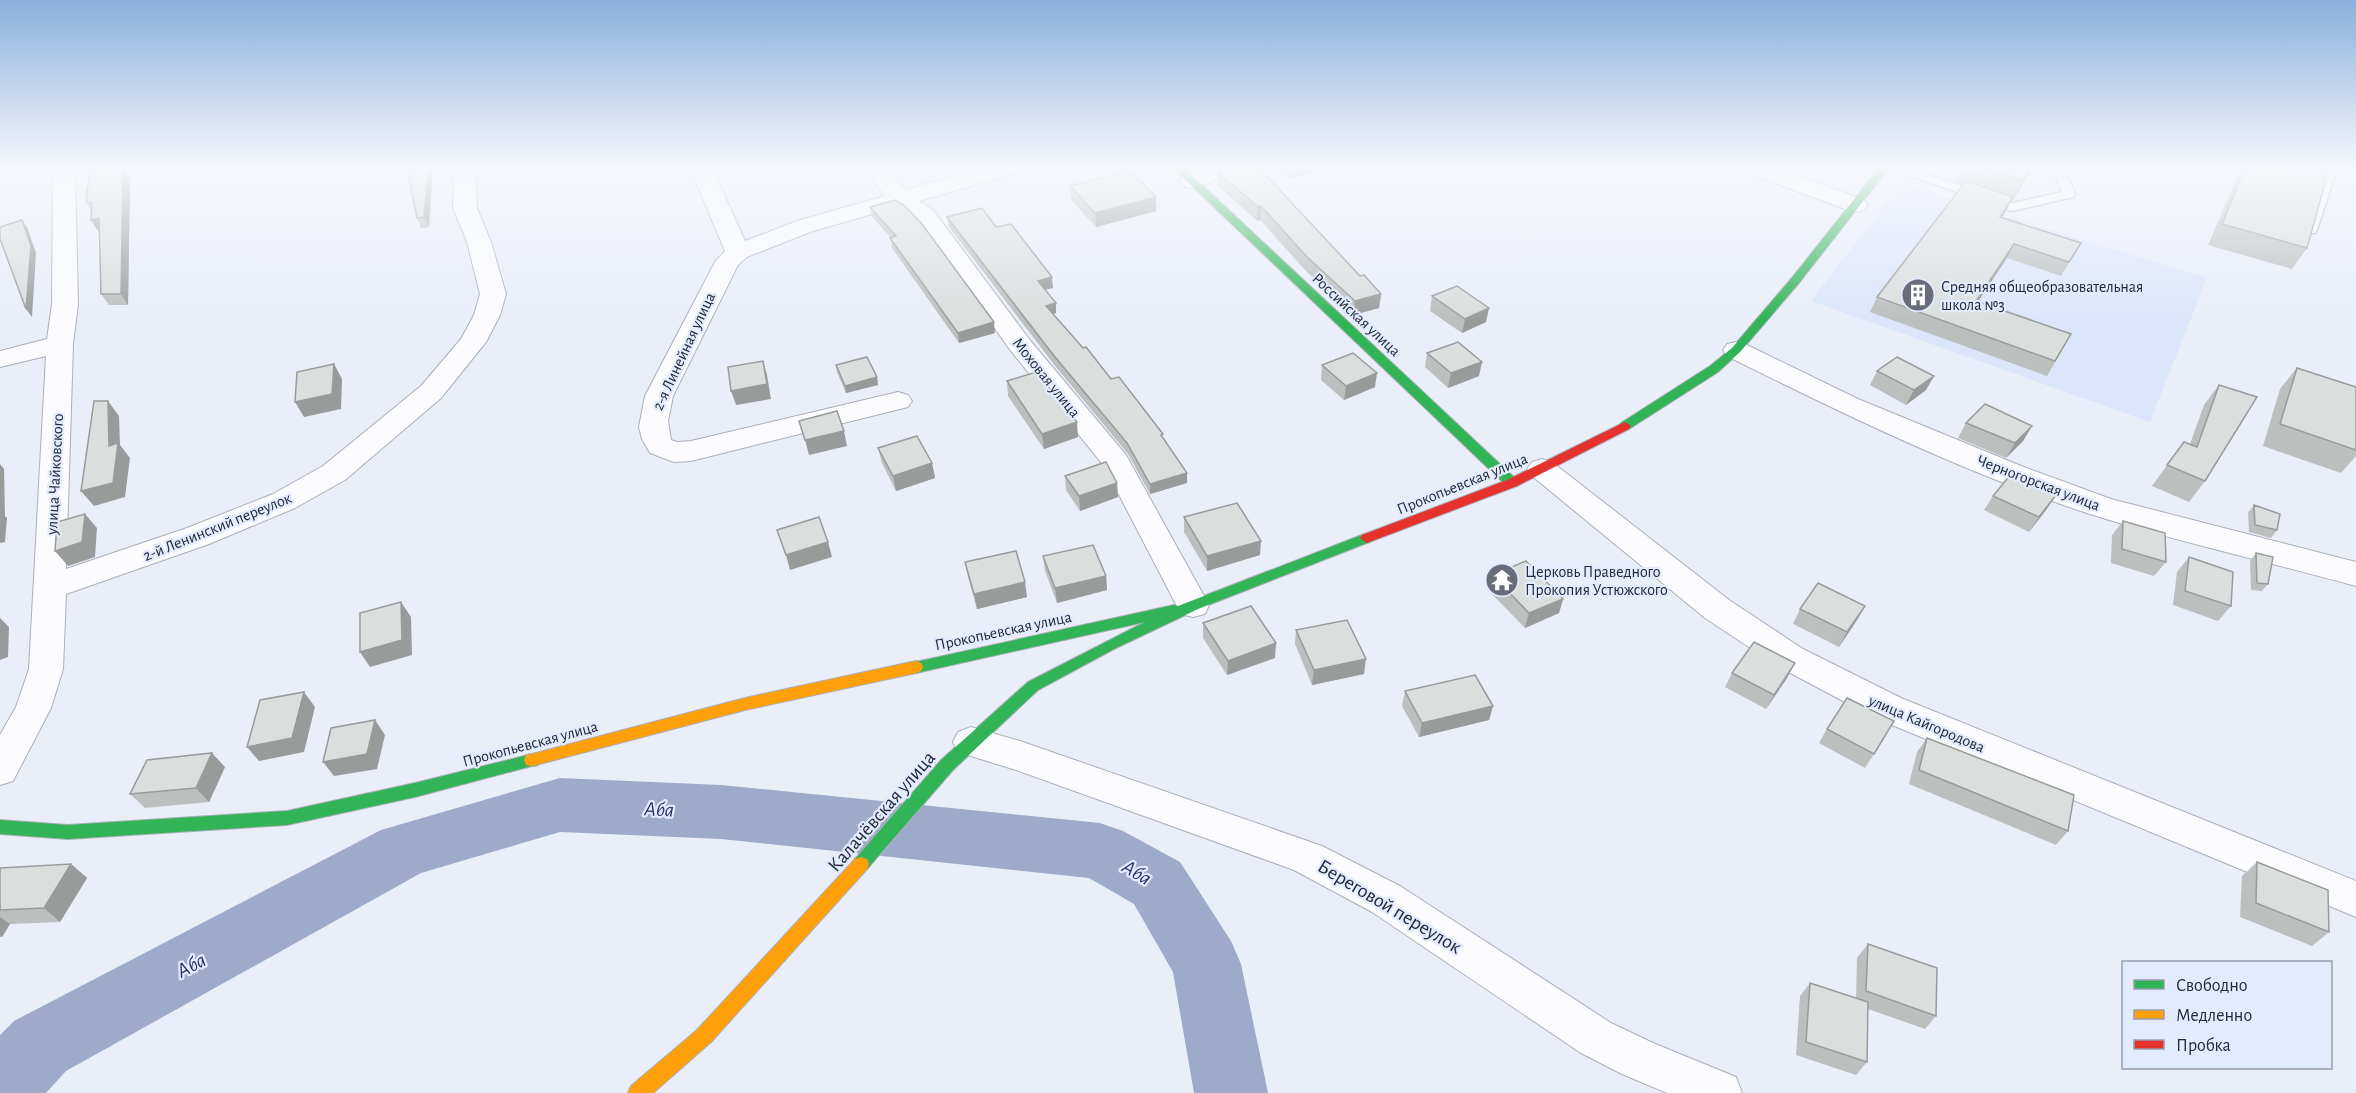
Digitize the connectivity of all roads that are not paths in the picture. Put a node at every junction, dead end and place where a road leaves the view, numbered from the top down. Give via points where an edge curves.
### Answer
1 (64, 219) edge
2 (470, 219) edge
3 (723, 219) edge
4 (827, 219) edge
5 (928, 219) edge
6 (1235, 219) edge
7 (1844, 219) edge
8 (2315, 219) edge
9 (2307, 244) edge
10 (738, 252) junction
11 (60, 344) junction
12 (1736, 350) junction
13 (0, 359) edge
14 (898, 401) dead end
15 (1527, 476) junction
16 (2356, 574) edge
17 (49, 587) junction
18 (1193, 605) junction
19 (959, 753) junction
20 (0, 770) edge
21 (0, 827) edge
22 (2356, 899) edge
23 (638, 1093) edge
24 (1720, 1093) edge

1 - 11 street, улица Чайковского via 65,304
2 - 17 street, 2-й Ленинский переулок via 493,294 473,342 431,392 334,473 284,501 198,536
3 - 10 street
4 - 10 street
5 - 18 street, Моховая улица via 1020,345 1116,462
6 - 15 main road, Российская улица
7 - 12 main road, Прокопьевская улица
8 - 9 lane
10 - 14 street, 2-я Линейная улица via 727,262 658,396 652,417 653,434 660,446 674,452 691,451
11 - 13 street
11 - 17 street, улица Чайковского
12 - 15 main road, Прокопьевская улица via 1714,369 1634,421
12 - 16 street, Черногорская улица via 1848,405 2103,507
15 - 18 main road, Прокопьевская улица
15 - 22 street, улица Кайгородова via 1801,663 1888,708
17 - 20 street, улица Чайковского via 46,669 33,708
18 - 19 main road, Калачёвская улица via 1033,686
18 - 21 main road, Прокопьевская улица via 746,704 415,790 287,818 68,832
19 - 23 main road, Калачёвская улица via 704,1036
19 - 24 street, Береговой переулок via 1020,756 1308,858 1386,899 1596,1038

